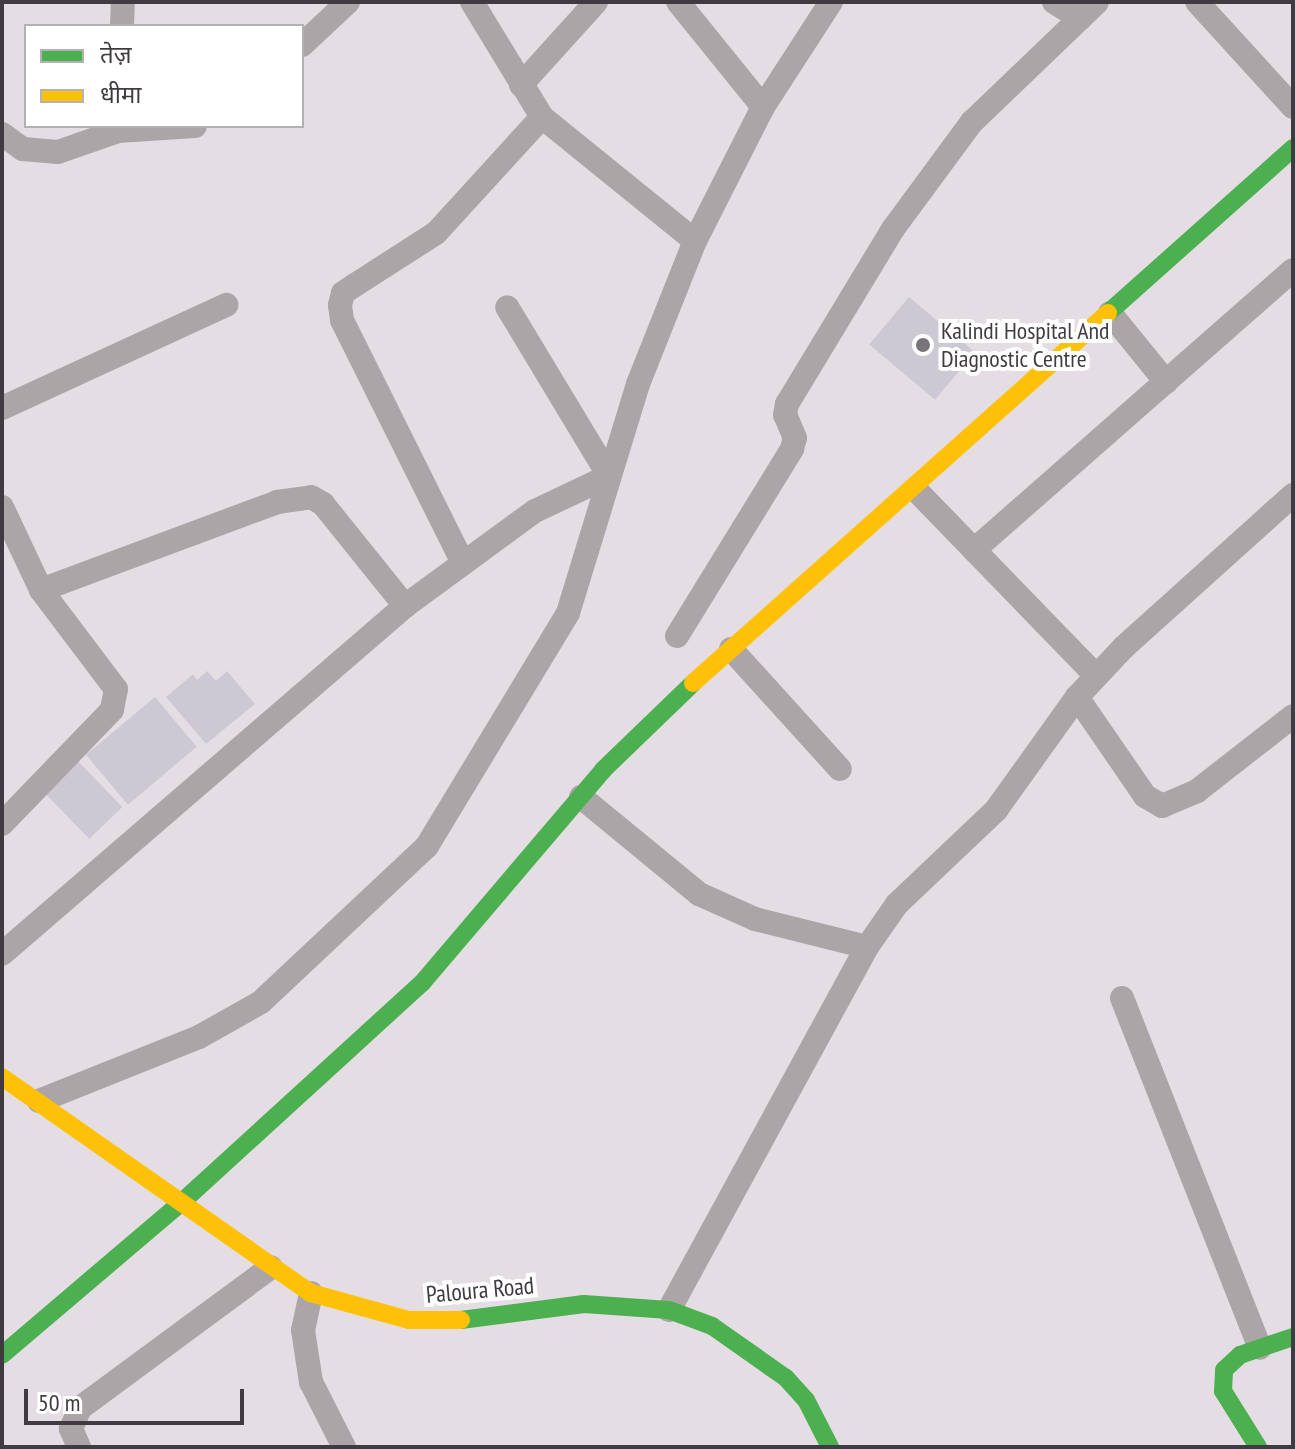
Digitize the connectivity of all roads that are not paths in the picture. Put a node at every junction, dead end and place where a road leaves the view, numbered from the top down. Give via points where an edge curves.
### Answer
1 (123, 2) edge
2 (348, 2) edge
3 (472, 2) edge
4 (596, 2) edge
5 (678, 2) edge
6 (831, 2) edge
7 (1054, 2) edge
8 (1197, 2) edge
9 (1088, 10) edge
10 (122, 24) edge
11 (304, 43) edge
12 (521, 85) junction
13 (763, 107) junction
14 (1293, 107) edge
15 (542, 117) junction
16 (133, 128) edge
17 (2, 134) edge
18 (1293, 148) edge
19 (695, 241) junction
20 (1293, 270) edge
21 (226, 305) dead end
22 (507, 307) dead end
23 (1110, 313) junction
24 (1166, 382) junction
25 (2, 408) edge
26 (609, 476) junction
27 (915, 489) junction
28 (1293, 495) edge
29 (2, 507) edge
30 (974, 550) junction
31 (463, 563) junction
32 (41, 590) junction
33 (405, 606) junction
34 (677, 636) dead end
35 (731, 649) junction
36 (1096, 676) junction
37 (1077, 697) junction
38 (1293, 716) edge
39 (840, 769) dead end
40 (581, 797) junction
41 (2, 824) edge
42 (867, 947) junction
43 (2, 954) edge
44 (1122, 998) dead end
45 (2, 1077) edge
46 (39, 1101) junction
47 (182, 1202) junction
48 (271, 1267) junction
49 (311, 1293) junction
50 (669, 1310) junction
51 (1293, 1337) edge
52 (1260, 1348) junction
53 (2, 1355) edge
54 (79, 1447) edge
55 (344, 1447) edge
56 (830, 1447) edge
57 (1258, 1447) edge

1 - 10 street
2 - 11 street
3 - 12 street
4 - 12 street
5 - 13 street
6 - 13 street
7 - 9 street
8 - 14 street
9 - 34 street via 972,122 893,229 787,404 785,415 795,438 792,449
12 - 15 street
13 - 19 street
15 - 19 street
15 - 31 street via 436,233 343,293 340,305 342,320
16 - 17 street via 58,152 23,149
18 - 23 street
19 - 26 street via 638,384
20 - 24 street
21 - 25 street
22 - 26 street
23 - 24 street
23 - 27 street
24 - 30 street
26 - 31 street via 535,511
26 - 46 street via 568,613 445,821 408,869 289,978 232,1020
27 - 30 street
27 - 35 street
28 - 36 street
29 - 32 street
30 - 36 street
31 - 33 street
32 - 33 street via 277,502 311,497 323,504
32 - 41 street via 116,689 116,700
33 - 43 street
35 - 39 street
35 - 40 street via 642,730
36 - 37 street
37 - 38 street via 1145,796 1162,806 1197,791
37 - 42 street via 996,810 897,904
40 - 42 street via 699,894 755,919
40 - 47 street via 422,983
42 - 50 street
44 - 52 street
45 - 46 street, Paloura Road
46 - 47 street, Paloura Road
47 - 48 street, Paloura Road
47 - 53 street
48 - 49 street, Paloura Road
48 - 54 street via 80,1408 71,1429
49 - 50 street, Paloura Road via 409,1320 466,1320 584,1304
49 - 55 street via 303,1330 311,1382
50 - 56 street, Paloura Road via 712,1326 786,1378 806,1400
51 - 52 street
52 - 57 street via 1230,1362 1222,1380

